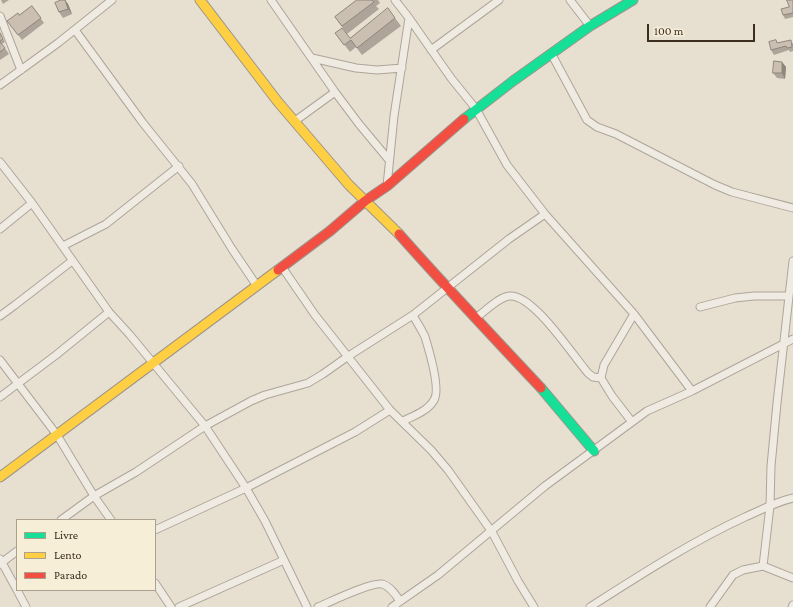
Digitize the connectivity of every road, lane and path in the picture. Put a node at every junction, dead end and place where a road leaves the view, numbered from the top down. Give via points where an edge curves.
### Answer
1 (112, 0) edge
2 (200, 0) edge
3 (271, 0) edge
4 (499, 0) edge
5 (570, 0) edge
6 (633, 0) edge
7 (396, 1) edge
8 (0, 16) edge
9 (409, 18) junction
10 (590, 26) junction
11 (75, 30) junction
12 (431, 50) junction
13 (551, 53) junction
14 (312, 58) junction
15 (402, 68) junction
16 (21, 70) junction
17 (0, 85) edge
18 (335, 92) junction
19 (476, 109) junction
20 (295, 122) junction
21 (389, 160) junction
22 (0, 162) edge
23 (179, 166) junction
24 (387, 186) junction
25 (365, 201) junction
26 (32, 203) junction
27 (793, 208) edge
28 (545, 214) junction
29 (0, 228) edge
30 (63, 246) junction
31 (72, 261) junction
32 (793, 261) edge
33 (282, 268) junction
34 (257, 286) junction
35 (447, 289) junction
36 (788, 296) junction
37 (700, 307) dead end
38 (109, 312) junction
39 (634, 314) junction
40 (413, 315) junction
41 (0, 316) edge
42 (476, 318) junction
43 (793, 339) edge
44 (784, 344) junction
45 (347, 357) junction
46 (0, 360) edge
47 (153, 364) junction
48 (601, 378) junction
49 (18, 384) junction
50 (692, 391) junction
51 (0, 397) edge
52 (390, 410) junction
53 (403, 422) junction
54 (632, 422) junction
55 (205, 426) junction
56 (56, 435) junction
57 (594, 451) junction
58 (0, 477) edge
59 (246, 488) junction
60 (94, 496) junction
61 (793, 498) edge
62 (770, 506) junction
63 (62, 519) edge
64 (110, 519) edge
65 (156, 530) edge
66 (492, 532) junction
67 (16, 552) edge
68 (284, 560) junction
69 (1, 561) edge
70 (763, 566) junction
71 (793, 578) edge
72 (156, 584) edge
73 (16, 588) edge
74 (18, 591) edge
75 (400, 601) junction
76 (26, 607) edge
77 (171, 607) edge
78 (179, 607) edge
79 (307, 607) edge
80 (318, 607) edge
81 (392, 607) edge
82 (534, 607) edge
83 (590, 607) edge
84 (710, 607) edge

1 - 11 street
2 - 20 street
3 - 14 street
4 - 12 street
5 - 10 street
6 - 10 street
7 - 9 street
8 - 16 street
9 - 12 street
9 - 15 street
10 - 13 street
11 - 16 street
11 - 23 street via 143,123
12 - 19 street
13 - 19 street
13 - 27 street via 587,120 592,124 715,185
14 - 15 street via 356,68
14 - 18 street
15 - 21 street
16 - 17 street
18 - 20 street
18 - 21 street
19 - 24 street
19 - 28 street via 507,165
20 - 25 street via 348,185
21 - 24 street
22 - 26 street
23 - 30 street via 106,224
23 - 34 street
24 - 25 street
25 - 33 street
25 - 35 street via 396,231
26 - 29 street
26 - 30 street
28 - 35 street via 509,239
28 - 39 street
30 - 31 street
31 - 38 street
31 - 41 street
32 - 36 street
33 - 34 street
33 - 45 street
34 - 47 street
35 - 40 street
35 - 42 street
36 - 37 street via 735,298
36 - 44 street
38 - 47 street
38 - 49 street
39 - 48 street via 604,365
39 - 50 street
40 - 45 street
40 - 53 street via 424,336 436,391 434,400 426,408
42 - 48 street via 508,296 521,299 537,310 588,373
42 - 57 street via 547,395
43 - 44 street
44 - 50 street
44 - 62 street via 771,466
45 - 52 street
45 - 55 street via 308,383 265,395
46 - 49 street
47 - 55 street
47 - 56 street
48 - 54 street
49 - 51 street
49 - 56 street
50 - 54 street via 647,411
52 - 53 street
52 - 59 street via 355,432
53 - 66 street via 448,470
54 - 57 street
55 - 59 street
55 - 60 street via 136,472
56 - 58 street
56 - 60 street
57 - 66 street via 545,486
59 - 65 street
59 - 68 street
60 - 63 street
60 - 64 street
61 - 62 street
62 - 70 street
62 - 83 street via 713,533
66 - 75 street
66 - 82 street
67 - 69 street
68 - 78 street
68 - 79 street
69 - 73 street
70 - 71 street
70 - 84 street via 733,575
72 - 77 street
74 - 76 street
75 - 80 street via 382,584 370,586
75 - 81 street

